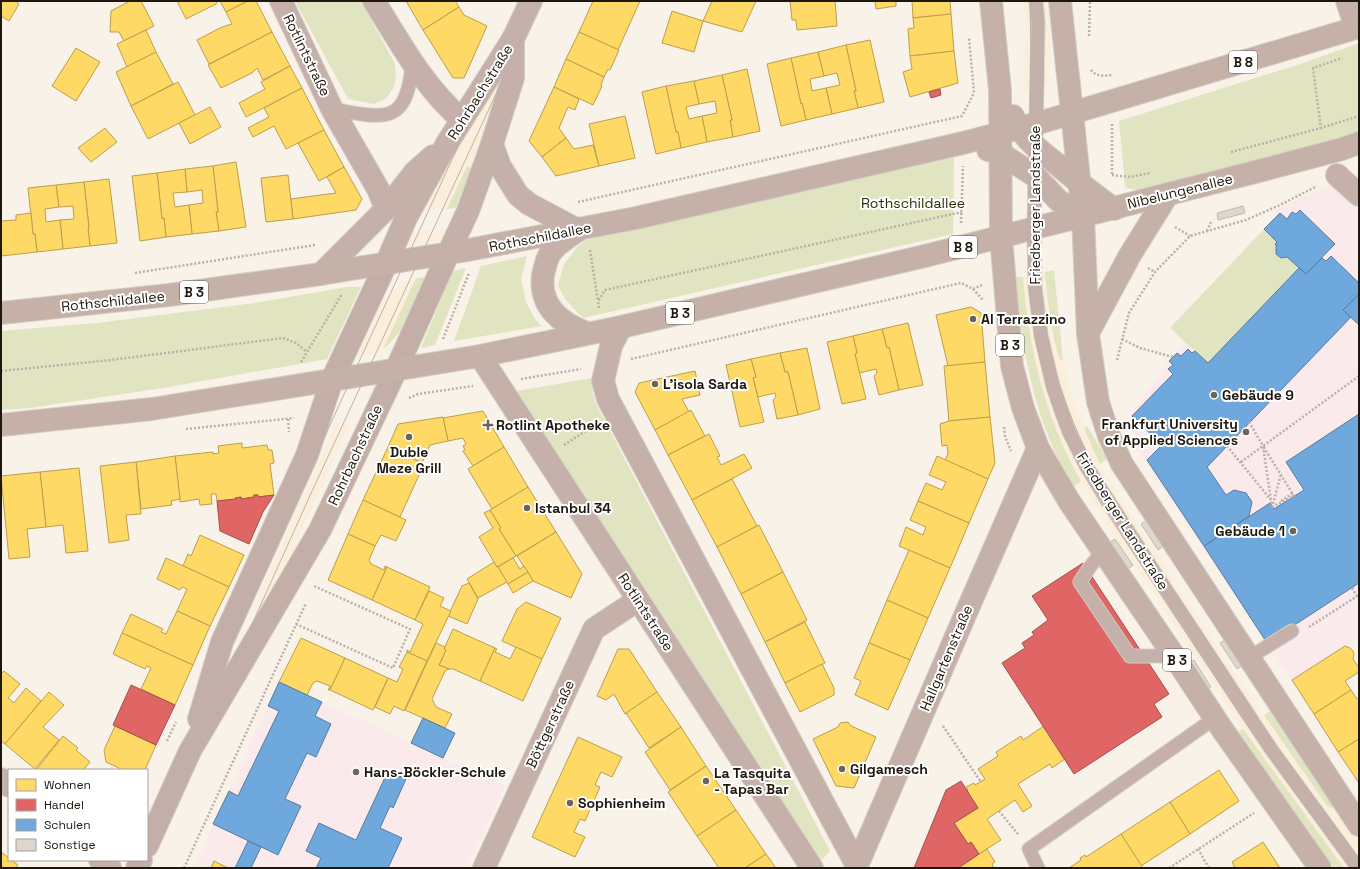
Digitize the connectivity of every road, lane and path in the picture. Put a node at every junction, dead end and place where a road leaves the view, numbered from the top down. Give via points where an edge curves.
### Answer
1 (281, 1) edge
2 (374, 1) edge
3 (531, 1) edge
4 (991, 1) edge
5 (1036, 1) edge
6 (1060, 1) edge
7 (1090, 1) edge
8 (1347, 1) edge
9 (1358, 28) edge
10 (969, 32) dead end
11 (513, 38) junction
12 (1089, 40) dead end
13 (1346, 57) dead end
14 (412, 64) junction
15 (1090, 69) dead end
16 (1113, 75) dead end
17 (332, 109) junction
18 (1071, 114) junction
19 (1359, 116) edge
20 (462, 120) junction
21 (1112, 123) dead end
22 (1321, 128) junction
23 (1014, 135) junction
24 (1359, 143) edge
25 (446, 144) junction
26 (492, 144) junction
27 (1035, 147) junction
28 (1230, 152) dead end
29 (963, 165) dead end
30 (1157, 171) dead end
31 (1337, 174) joint
32 (1112, 175) junction
33 (1035, 176) junction
34 (1112, 179) dead end
35 (1079, 183) junction
36 (1168, 194) junction
37 (1359, 195) edge
38 (1283, 200) dead end
39 (572, 203) dead end
40 (1280, 206) junction
41 (386, 208) junction
42 (1114, 209) junction
43 (962, 212) junction
44 (1083, 216) junction
45 (1211, 222) dead end
46 (961, 226) dead end
47 (582, 229) junction
48 (1034, 229) junction
49 (1206, 232) junction
50 (1001, 237) junction
51 (317, 245) dead end
52 (448, 254) junction
53 (925, 256) joint
54 (386, 264) junction
55 (470, 271) dead end
56 (132, 274) dead end
57 (321, 274) junction
58 (1004, 277) junction
59 (343, 294) dead end
60 (598, 301) junction
61 (1, 313) edge
62 (604, 330) junction
63 (1088, 334) junction
64 (1122, 339) junction
65 (441, 343) dead end
66 (307, 352) junction
67 (480, 356) junction
68 (1173, 357) dead end
69 (1116, 361) dead end
70 (299, 364) dead end
71 (607, 365) junction
72 (396, 370) junction
73 (1, 371) edge
74 (1359, 376) edge
75 (332, 380) junction
76 (497, 382) junction
77 (377, 408) junction
78 (616, 412) junction
79 (321, 415) junction
80 (1250, 422) dead end
81 (1, 425) edge
82 (178, 430) dead end
83 (1227, 446) dead end
84 (1263, 446) junction
85 (1038, 448) junction
86 (545, 457) junction
87 (1241, 462) junction
88 (1281, 474) junction
89 (1271, 500) junction
90 (1272, 507) junction
91 (1102, 552) junction
92 (317, 579) dead end
93 (314, 586) junction
94 (1352, 588) dead end
95 (311, 593) dead end
96 (1357, 596) dead end
97 (308, 599) dead end
98 (638, 600) junction
99 (296, 624) junction
100 (1292, 631) dead end
101 (1174, 656) junction
102 (1250, 658) junction
103 (927, 703) junction
104 (1215, 718) junction
105 (190, 751) junction
106 (981, 782) dead end
107 (1273, 801) junction
108 (999, 811) dead end
109 (1359, 825) edge
110 (148, 844) edge
111 (1029, 849) junction
112 (1198, 849) junction
113 (101, 861) edge
114 (856, 867) edge
115 (110, 868) edge
116 (184, 868) edge
117 (484, 868) edge
118 (812, 868) edge
119 (1038, 868) edge
120 (1169, 868) edge
121 (1209, 868) edge
122 (1320, 868) edge
123 (1358, 868) edge

1 - 17 street, Rotlintstraße
2 - 14 street
3 - 11 street, Rohrbachstraße
4 - 23 main road, Friedberger Landstraße via 1000,90
5 - 23 lane, Friedberger Landstraße via 1038,22
6 - 18 main road via 1069,72
7 - 12 path
8 - 9 street
9 - 18 main road, B 8
10 - 39 path via 974,93 962,116
11 - 20 street, Rohrbachstraße
11 - 26 street, Rohrbachstraße via 513,78
13 - 22 path via 1313,68
14 - 17 lane, Rotlintstraße via 411,84 405,98 398,108 386,115 375,116
14 - 20 street via 445,106
15 - 16 path via 1102,76
17 - 41 street, Rotlintstraße via 378,189
18 - 23 main road, Rothschildallee / B 3
18 - 35 main road
19 - 22 path
20 - 25 street, Rohrbachstraße
21 - 32 path
22 - 28 path
23 - 27 main road
23 - 33 main road
23 - 47 main road, Rothschildallee / B 3 via 963,143
23 - 50 main road, Friedberger Landstraße
24 - 36 main road, Nibelungenallee / B 8
25 - 41 street, Rohrbachstraße via 415,172
25 - 54 street, Rohrbachstraße via 406,218
26 - 47 street via 500,166 518,195 529,204
26 - 52 street, Rohrbachstraße via 468,211
27 - 33 lane, Friedberger Landstraße
27 - 35 main road
29 - 43 path
30 - 32 path via 1130,177
31 - 37 street
31 - 40 path
32 - 34 path
33 - 44 main road via 1059,201
33 - 48 lane, Friedberger Landstraße
35 - 42 main road
35 - 44 main road
36 - 42 main road, Nibelungenallee / B 8
36 - 63 main road via 1130,255
38 - 40 path
40 - 49 path
41 - 57 street, Rohrbachstraße
42 - 44 main road, Nibelungenallee / B 8
43 - 46 path
43 - 60 path via 605,290
44 - 48 main road, Nibelungenallee / B 8
44 - 63 main road
45 - 49 path
47 - 52 main road, Rothschildallee / B 3
47 - 60 path
47 - 62 main road via 561,242 551,253 545,265 542,284 545,300 554,314 565,323
48 - 50 main road, Nibelungenallee / B 8
48 - 123 lane, Friedberger Landstraße via 1035,287 1041,335 1053,387 1069,432 1083,461 1271,750
49 - 64 path via 1190,236 1155,272 1128,313
50 - 53 main road, B 8
50 - 58 main road, Friedberger Landstraße / B 3
51 - 56 path
52 - 54 main road, Rothschildallee / B 3
52 - 72 street, Rohrbachstraße
53 - 62 main road, B 3
54 - 57 main road, Rothschildallee / B 3
54 - 75 street, Rohrbachstraße
55 - 65 path
57 - 61 main road, Rothschildallee / B 3 via 169,295
58 - 71 path via 973,289 962,283
58 - 85 main road, Friedberger Landstraße / B 3 via 1012,366 1023,408
59 - 66 path
60 - 62 path
62 - 67 main road, B 3
62 - 71 street via 611,346
63 - 102 main road via 1098,402 1109,436 1122,464
64 - 68 path via 1140,348
64 - 69 path
66 - 70 path
66 - 73 path via 296,343 283,338
67 - 72 main road, B 3
67 - 76 street, Rotlintstraße
71 - 76 path
71 - 78 street via 604,381 608,400
72 - 75 main road, B 3
72 - 77 street, Rohrbachstraße
74 - 84 path
75 - 79 street, Rohrbachstraße
75 - 81 main road, B 3 via 152,409
76 - 77 path via 418,394
76 - 86 street, Rotlintstraße
77 - 105 street, Rohrbachstraße via 320,530
78 - 86 path
78 - 114 street
79 - 82 path
79 - 105 street, Rohrbachstraße via 307,455 222,642
80 - 84 path
83 - 87 path
84 - 87 path
84 - 88 path
84 - 89 path
85 - 91 main road, Friedberger Landstraße / B 3 via 1068,501
85 - 103 street, Hallgartenstraße
86 - 98 street, Rotlintstraße
87 - 89 path
88 - 90 path
88 - 90 path via 1294,496
89 - 90 path
91 - 101 main road, Friedberger Landstraße / B 3
91 - 101 lane via 1080,582 1130,656
92 - 93 path
93 - 95 path
93 - 99 path via 410,630 394,668
94 - 96 path
97 - 99 path
98 - 117 street, Böttgerstraße via 594,629
98 - 118 street, Rotlintstraße
99 - 116 path
100 - 102 lane
101 - 104 main road, Friedberger Landstraße / B 3
102 - 109 main road
103 - 106 path
103 - 114 street, Hallgartenstraße
104 - 107 main road, Friedberger Landstraße / B 3
104 - 111 lane
105 - 110 street, Rohrbachstraße
107 - 112 path
107 - 122 main road, Friedberger Landstraße / B 3
108 - 111 path
111 - 119 lane
112 - 120 path
112 - 121 path
113 - 115 street

